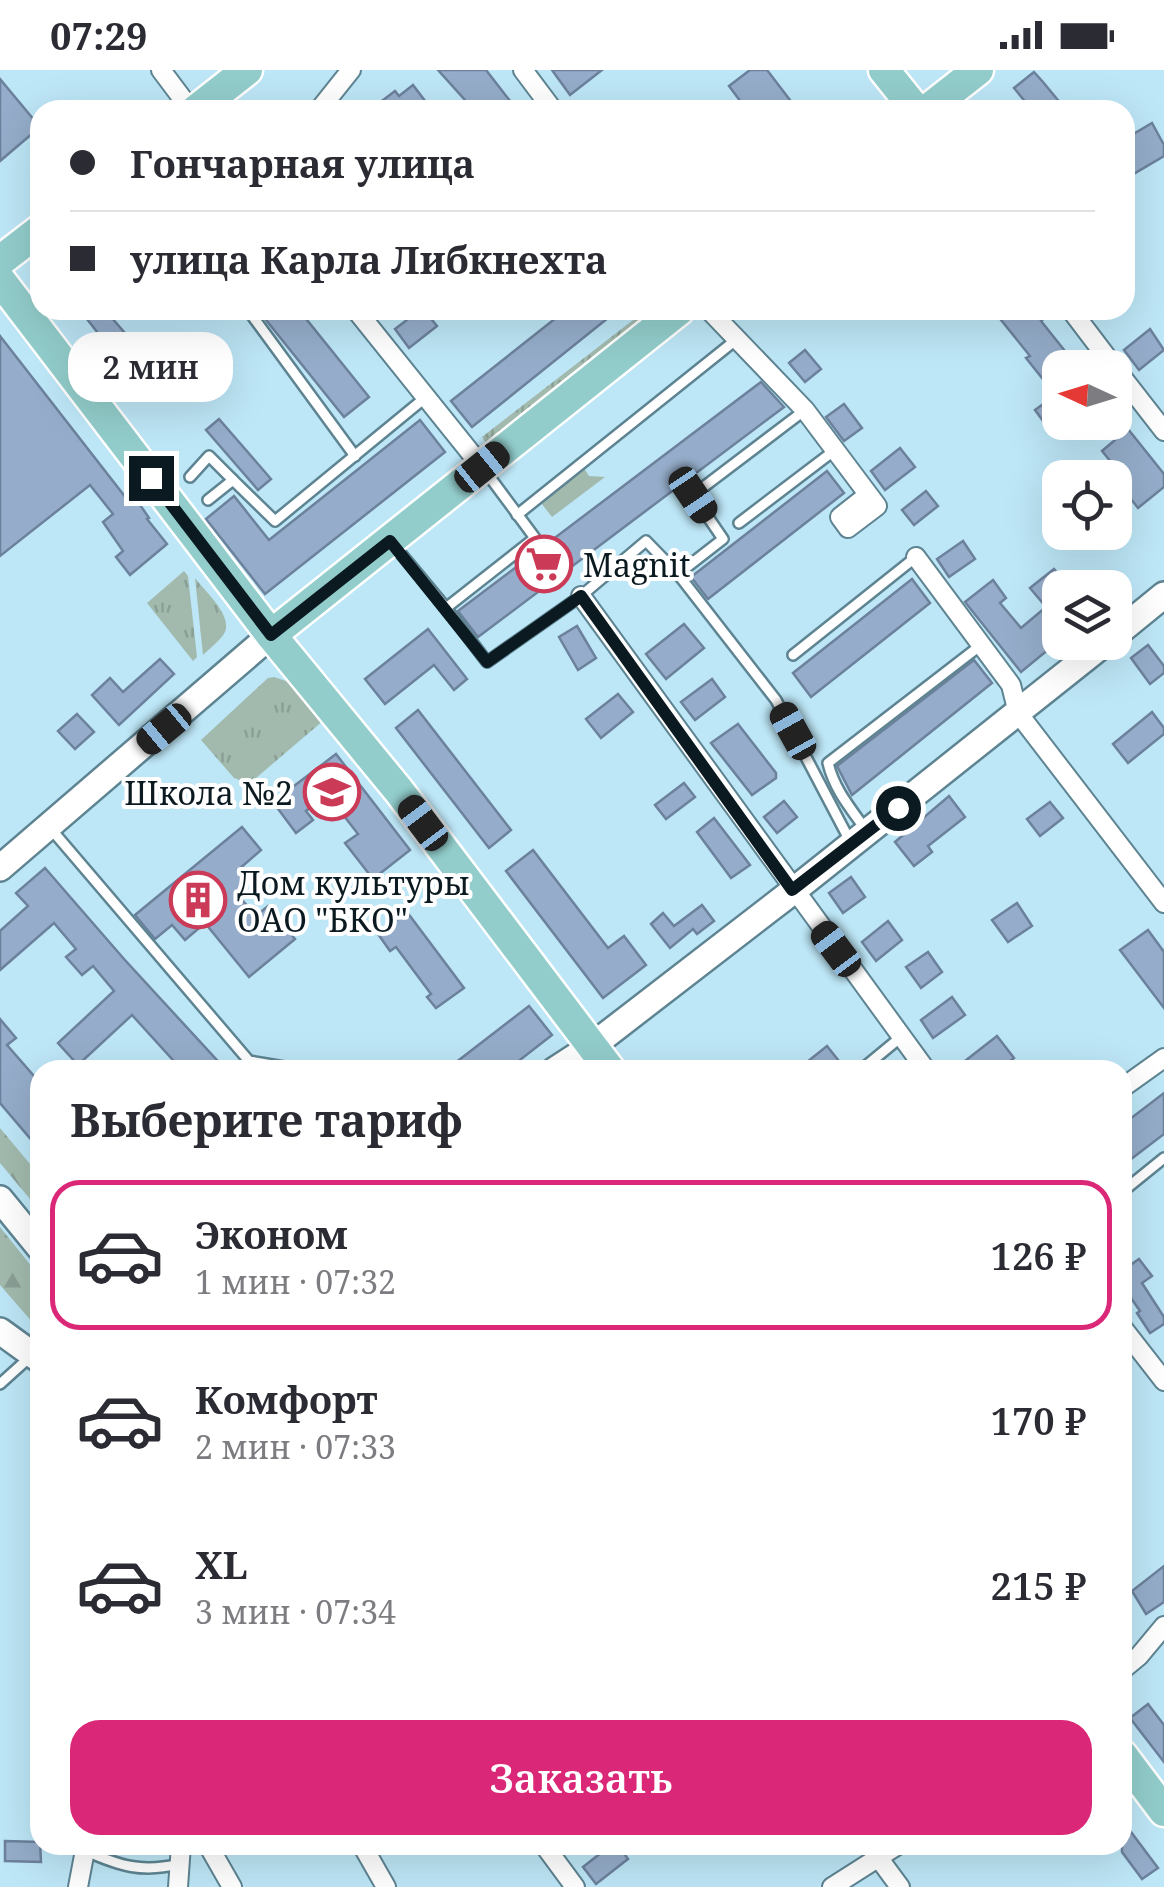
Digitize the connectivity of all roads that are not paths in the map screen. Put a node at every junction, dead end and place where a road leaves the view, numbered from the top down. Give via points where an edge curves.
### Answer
1 (161, 70) edge
2 (247, 70) edge
3 (351, 70) edge
4 (523, 70) edge
5 (884, 70) edge
6 (978, 70) edge
7 (185, 100) edge
8 (206, 100) edge
9 (327, 100) edge
10 (546, 100) edge
11 (908, 100) edge
12 (940, 100) edge
13 (30, 238) edge
14 (0, 261) edge
15 (0, 280) edge
16 (30, 319) edge
17 (31, 320) edge
18 (255, 320) edge
19 (364, 320) edge
20 (666, 320) edge
21 (718, 320) edge
22 (1078, 320) edge
23 (737, 340) junction
24 (1101, 350) edge
25 (1132, 390) edge
26 (426, 397) junction
27 (804, 410) junction
28 (1164, 431) edge
29 (835, 450) junction
30 (355, 456) junction
31 (482, 467) junction
32 (190, 476) dead end
33 (233, 480) junction
34 (868, 496) dead end
35 (208, 500) dead end
36 (518, 515) junction
37 (739, 523) dead end
38 (390, 541) junction
39 (916, 557) joint
40 (678, 574) junction
41 (1164, 595) edge
42 (581, 596) junction
43 (446, 608) junction
44 (1132, 621) edge
45 (271, 635) junction
46 (981, 645) junction
47 (793, 655) dead end
48 (1084, 660) edge
49 (1018, 714) junction
50 (49, 826) junction
51 (859, 837) junction
52 (0, 868) edge
53 (792, 890) junction
54 (1164, 904) edge
55 (901, 1036) junction
56 (601, 1058) edge
57 (1164, 1058) edge
58 (249, 1060) edge
59 (873, 1060) edge
60 (919, 1060) edge
61 (1132, 1081) edge
62 (1164, 1158) edge
63 (1132, 1184) edge
64 (0, 1199) edge
65 (30, 1236) edge
66 (0, 1331) edge
67 (1132, 1340) edge
68 (30, 1353) edge
69 (30, 1363) edge
70 (1164, 1380) edge
71 (0, 1384) edge
72 (1164, 1626) edge
73 (1132, 1662) edge
74 (1132, 1768) edge
75 (1164, 1811) edge
76 (85, 1855) edge
77 (98, 1855) edge
78 (179, 1855) edge
79 (181, 1855) edge
80 (214, 1855) edge
81 (368, 1855) edge
82 (551, 1855) edge
83 (870, 1855) edge
84 (876, 1855) edge
85 (78, 1887) edge
86 (178, 1887) edge
87 (232, 1887) edge
88 (386, 1887) edge
89 (575, 1887) edge
90 (832, 1887) edge
91 (900, 1887) edge

1 - 7 street
2 - 8 main road
3 - 9 street
4 - 10 street
5 - 11 main road
6 - 12 main road
13 - 14 main road
15 - 16 main road
17 - 45 main road
18 - 30 lane
19 - 26 street
20 - 31 main road
21 - 23 street
22 - 24 street
23 - 27 street
23 - 36 lane
25 - 28 street
26 - 30 lane
26 - 31 street
27 - 29 street
27 - 40 lane via 693,495 723,539
29 - 34 street
29 - 37 lane
30 - 33 lane via 275,521
31 - 36 lane
31 - 38 main road
32 - 33 lane via 210,456
33 - 35 lane
36 - 43 lane via 535,538
38 - 43 lane
38 - 45 main road
39 - 46 street
39 - 47 lane
40 - 42 lane via 646,541
40 - 51 lane via 776,700
41 - 44 street
42 - 43 lane via 487,662
42 - 53 street
45 - 50 street
45 - 56 main road
46 - 49 street via 1011,685
46 - 51 lane via 828,763
48 - 49 street
49 - 51 street
49 - 54 street
50 - 52 street
50 - 58 lane
51 - 53 street
53 - 55 street
53 - 56 street
55 - 59 lane
55 - 60 street
57 - 61 street
62 - 63 lane
64 - 65 street
66 - 68 street
67 - 70 street
69 - 71 lane
72 - 73 street
74 - 75 main road
76 - 85 street
77 - 78 lane via 152,1870
79 - 86 street
80 - 87 street
81 - 88 street
82 - 89 street
83 - 90 street
84 - 91 street

